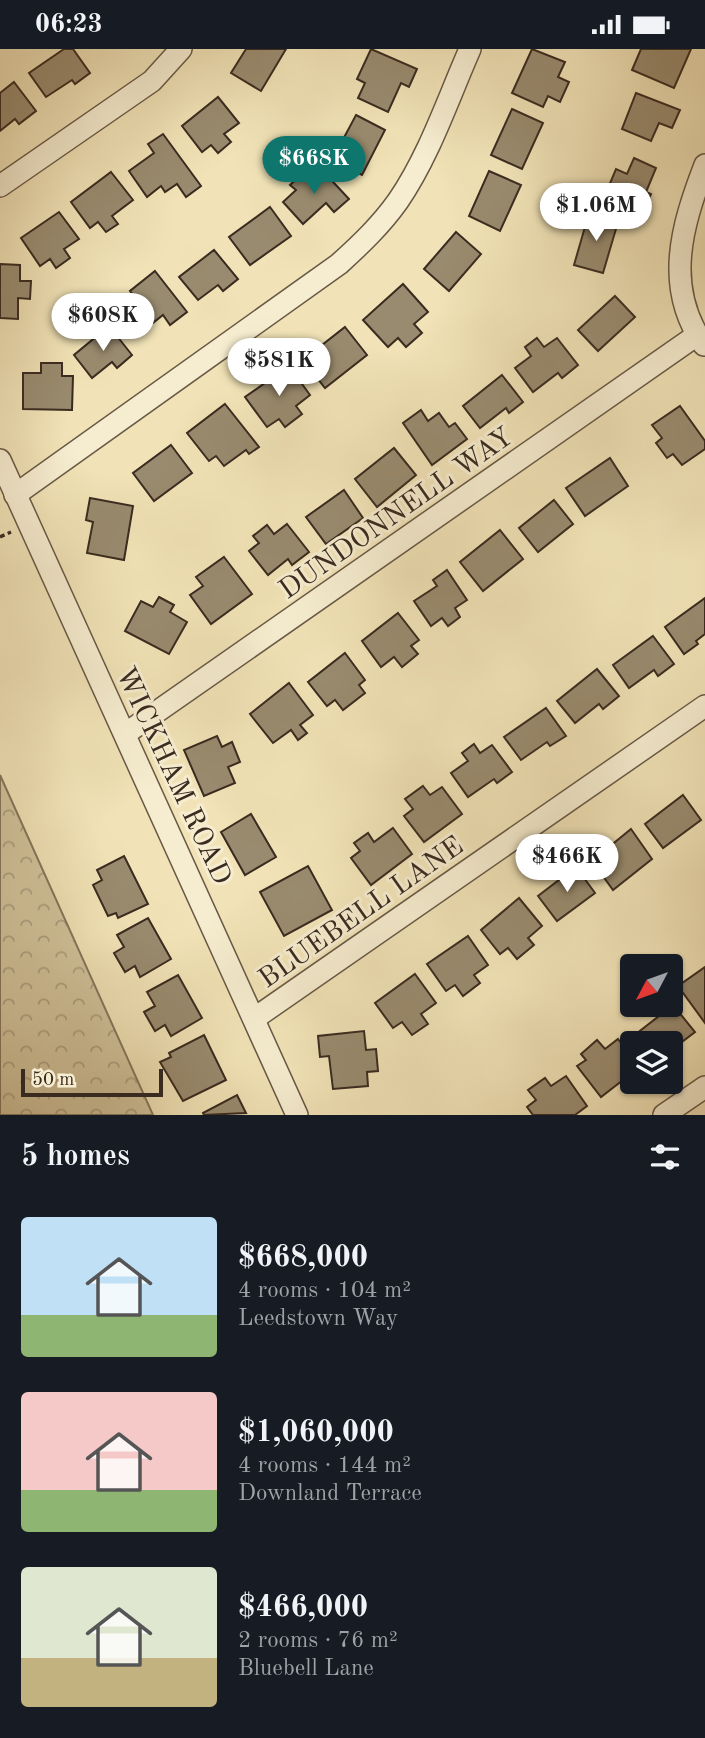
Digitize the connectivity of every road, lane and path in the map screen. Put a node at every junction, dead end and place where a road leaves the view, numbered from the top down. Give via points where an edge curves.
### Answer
1 (181, 49) edge
2 (470, 49) edge
3 (705, 165) edge
4 (0, 186) edge
5 (701, 341) edge
6 (0, 460) edge
7 (15, 495) junction
8 (705, 706) edge
9 (125, 734) junction
10 (255, 1018) junction
11 (705, 1087) edge
12 (298, 1115) edge
13 (664, 1115) edge

1 - 4 street via 152,81
2 - 7 street via 428,145 399,200 374,232 339,264
3 - 5 street via 685,218 679,261 682,298
5 - 9 street, DUNDONNELL WAY
6 - 7 street, WICKHAM ROAD
7 - 9 street, WICKHAM ROAD
8 - 10 street, BLUEBELL LANE
9 - 10 street, WICKHAM ROAD
10 - 12 street, WICKHAM ROAD
11 - 13 street

